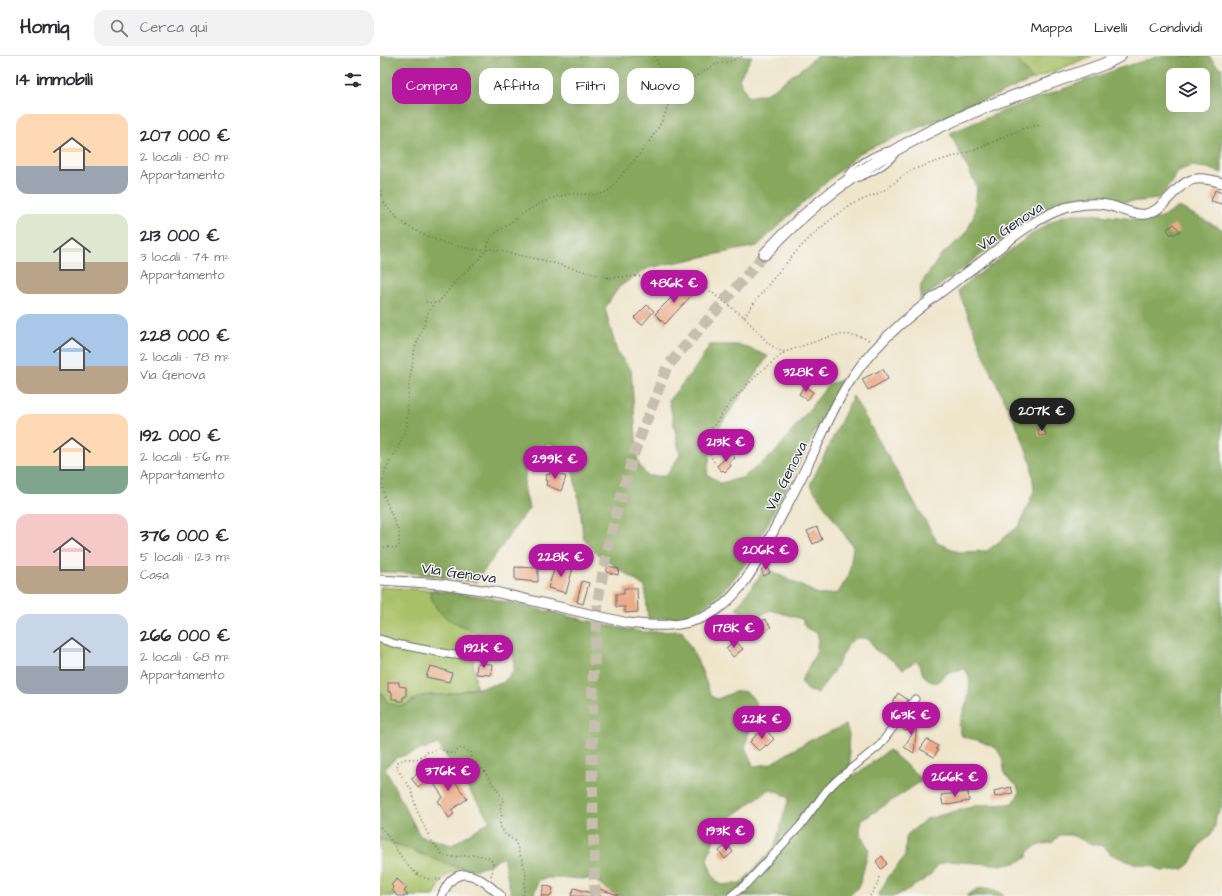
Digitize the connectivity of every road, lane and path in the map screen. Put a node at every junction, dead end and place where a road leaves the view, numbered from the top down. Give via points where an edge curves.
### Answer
1 (655, 56) edge
2 (742, 56) edge
3 (1120, 56) edge
4 (1128, 56) edge
5 (1104, 64) junction
6 (660, 68) edge
7 (694, 77) edge
8 (667, 104) edge
9 (1042, 126) dead end
10 (1222, 183) edge
11 (380, 191) edge
12 (486, 250) junction
13 (765, 254) tunnel mouth
14 (426, 302) dead end
15 (434, 303) junction
16 (744, 317) junction
17 (880, 345) junction
18 (785, 352) junction
19 (714, 462) dead end
20 (380, 548) edge
21 (380, 580) edge
22 (380, 639) edge
23 (494, 646) dead end
24 (915, 699) dead end
25 (380, 827) edge
26 (879, 877) dead end
27 (449, 882) junction
28 (487, 883) junction
29 (442, 896) edge
30 (501, 896) edge
31 (523, 896) edge
32 (731, 896) edge
33 (870, 896) edge

1 - 6 path
2 - 7 path via 716,64
3 - 5 highway
4 - 5 main road
5 - 13 highway via 967,115 901,147 842,185 799,219
8 - 12 path via 661,122 644,148 611,190 604,194 572,194 549,200 491,238
9 - 16 path via 1037,125 1010,134 981,147 912,170 886,189 851,206 817,230 793,254
10 - 17 main road, Via Genova via 1205,178 1188,181 1160,208 1145,214 1096,204 1067,208 1046,216 1009,241 898,326
11 - 12 path via 387,208 399,220 418,232 455,246
12 - 15 path via 439,302
12 - 16 path via 542,260 609,278 669,274 693,278
14 - 15 path
15 - 20 path via 415,348 409,384 407,426 386,468 382,484 398,533 399,546
16 - 18 path via 768,343
17 - 18 path via 855,335 838,335
17 - 21 main road, Via Genova via 852,378 747,578 734,595 704,617 687,623 646,626 495,592 442,584
18 - 19 path via 759,373 731,402 708,433 709,454
22 - 23 street via 453,655
24 - 32 street via 879,746 826,791 801,826 746,884
25 - 27 path via 416,873 429,879
26 - 33 path
27 - 28 street via 456,876 467,875
27 - 29 street
28 - 30 street
28 - 31 path via 494,866 490,859 477,855 443,855 430,839 416,808 411,789 397,768 398,762 417,759 439,749 454,754 461,748 471,752 470,761 475,768 483,770 504,800 500,805 500,826 515,841 524,866 526,876

